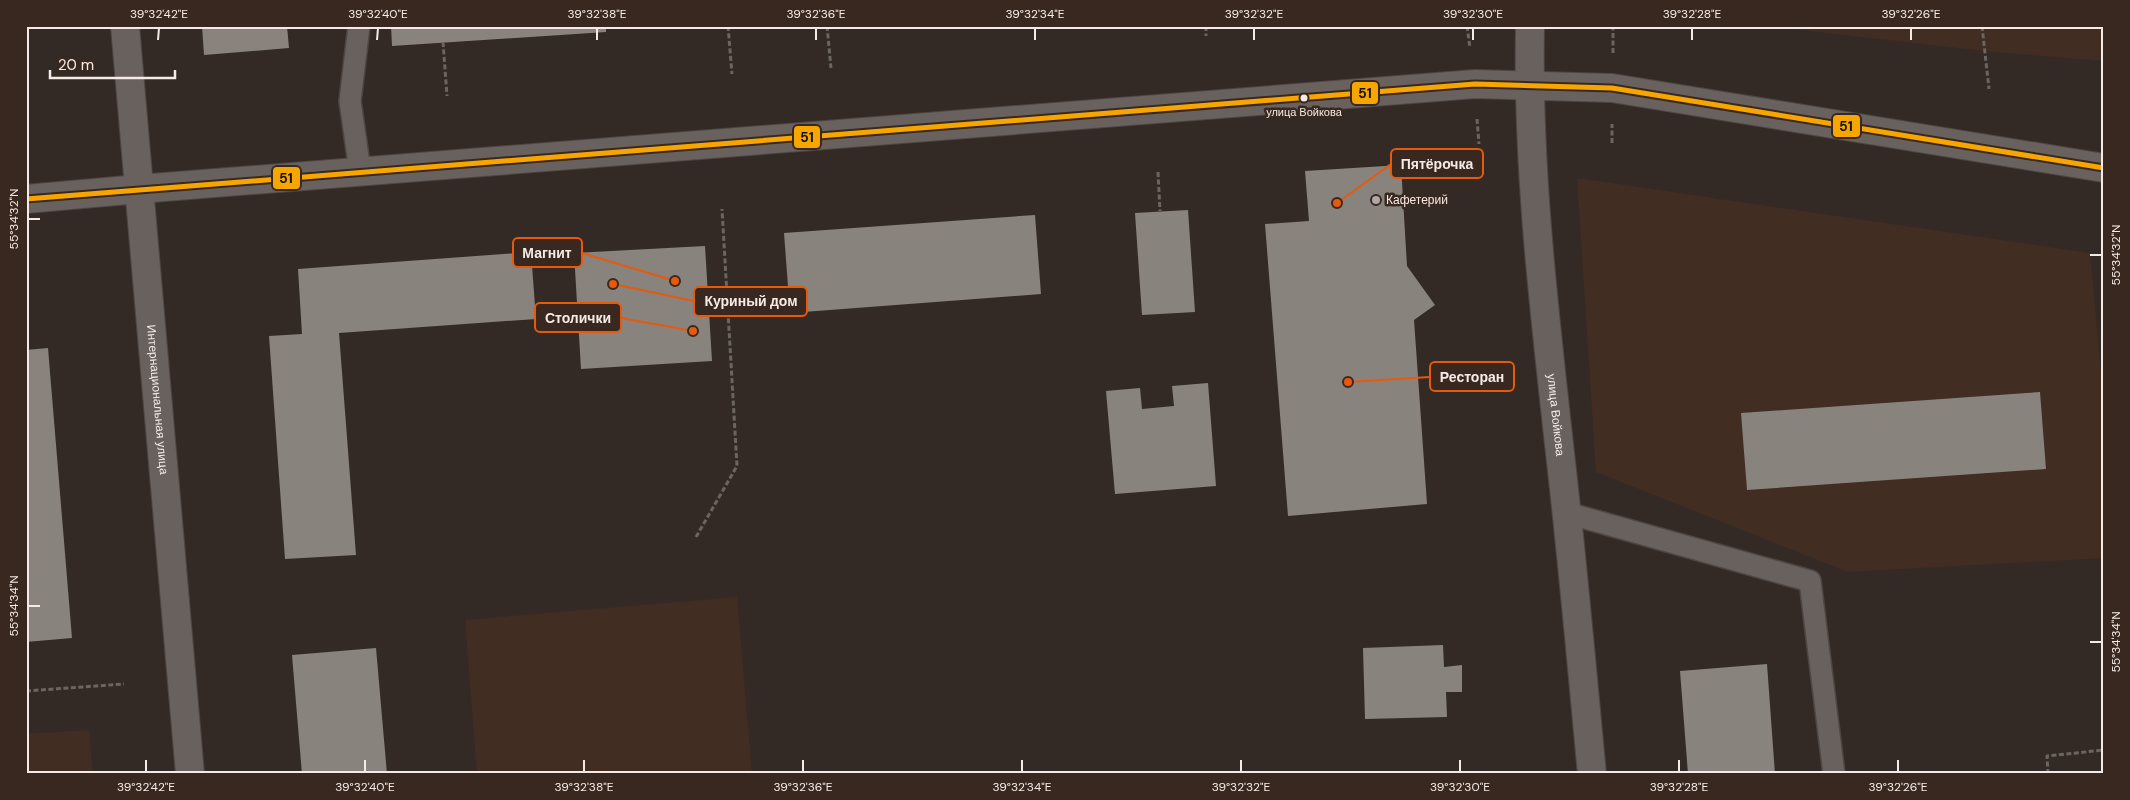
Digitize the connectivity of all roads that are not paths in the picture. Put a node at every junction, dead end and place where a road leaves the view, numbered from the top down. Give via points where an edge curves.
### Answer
1 (125, 26) edge
2 (359, 26) edge
3 (1530, 26) edge
4 (1529, 86) junction
5 (2104, 168) edge
6 (360, 171) junction
7 (139, 189) junction
8 (26, 199) edge
9 (1567, 513) junction
10 (190, 774) edge
11 (1592, 774) edge
12 (1834, 774) edge

1 - 7 street, Интернациональная улица
2 - 6 lane via 350,101
3 - 4 street, улица Войкова
4 - 5 street via 1612,88
4 - 6 street via 1475,84
4 - 9 street, улица Войкова via 1538,250
6 - 7 street
7 - 8 street
7 - 10 street, Интернациональная улица
9 - 11 street, улица Войкова
9 - 12 lane via 1810,581

